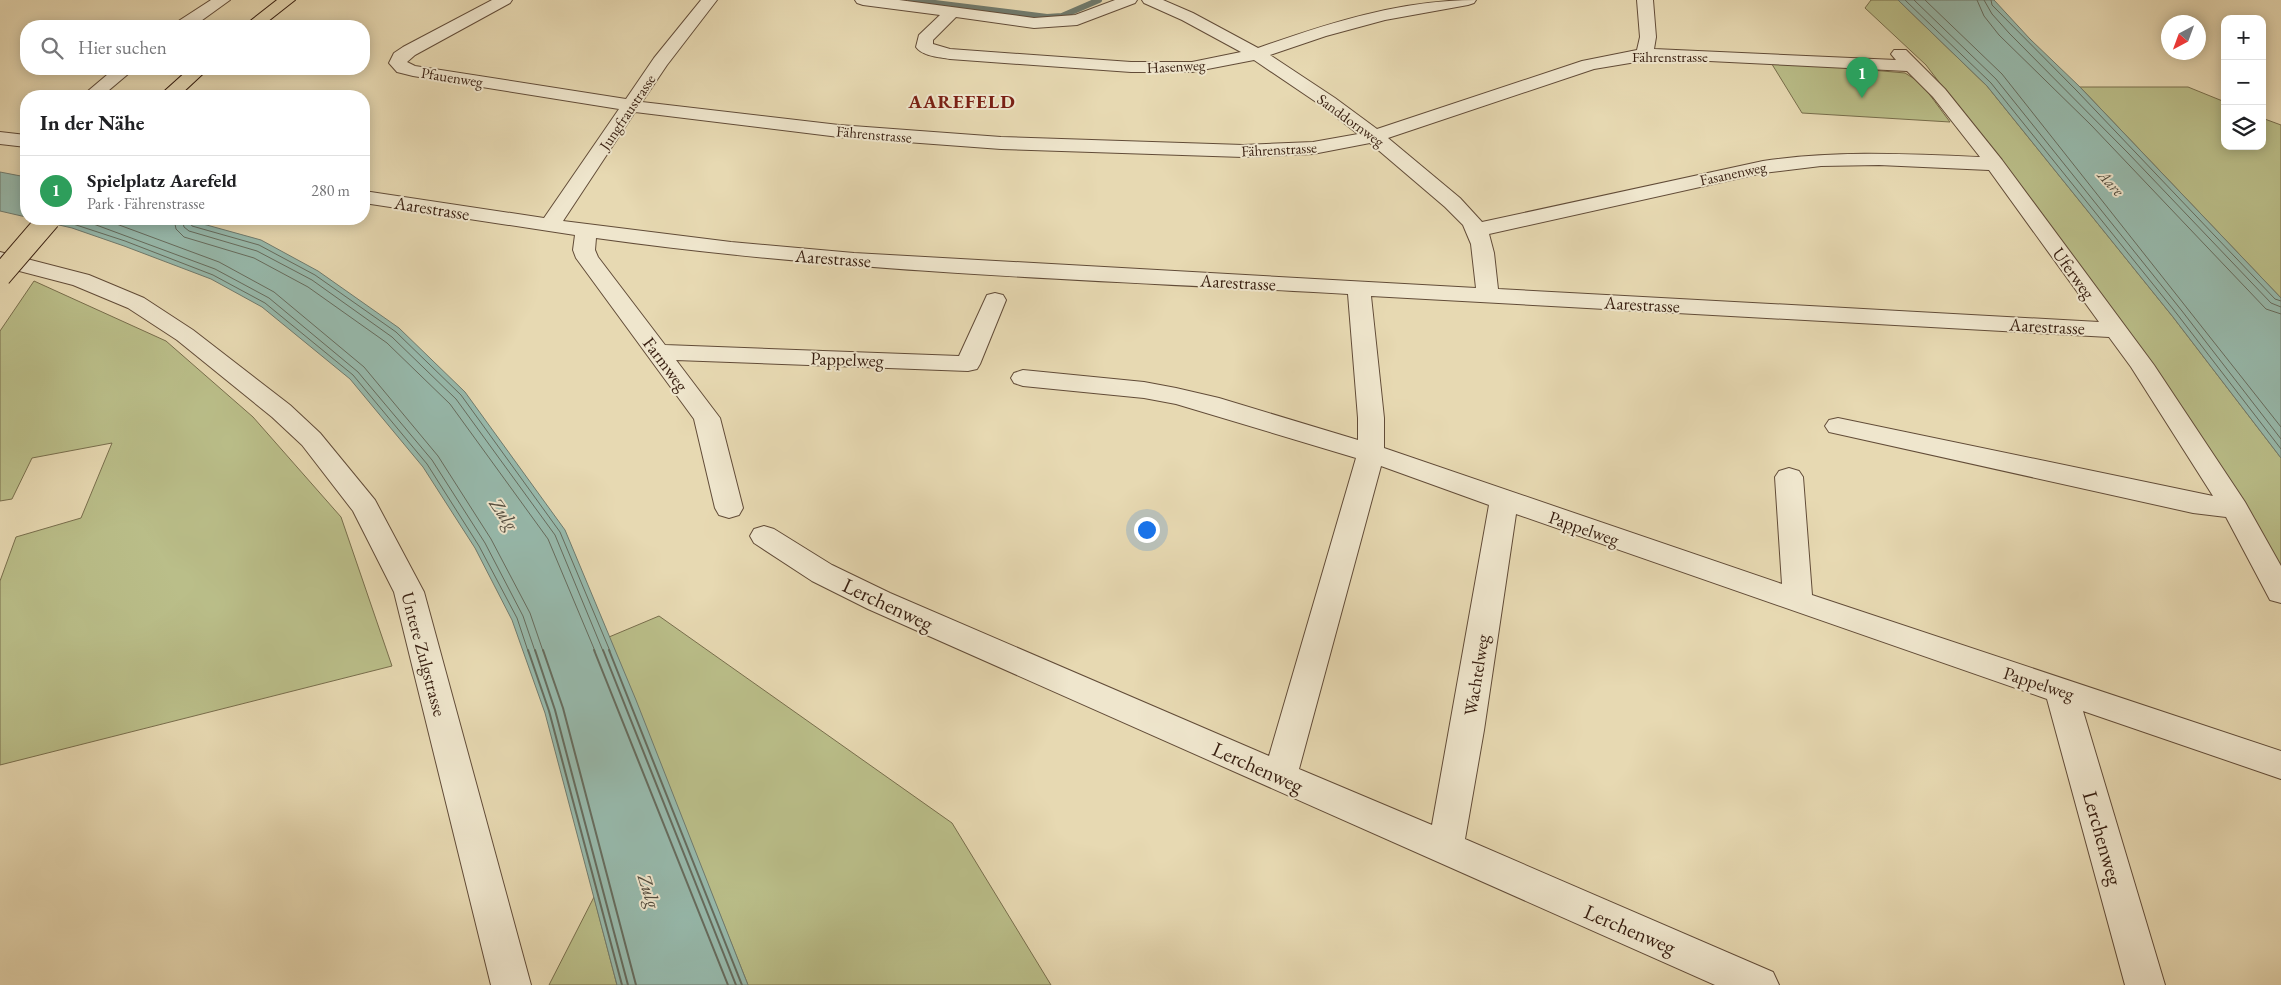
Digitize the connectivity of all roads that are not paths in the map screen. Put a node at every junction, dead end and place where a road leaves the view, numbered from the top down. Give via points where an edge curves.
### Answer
1 (222, 0) edge
2 (287, 0) edge
3 (504, 0) edge
4 (709, 0) edge
5 (863, 0) edge
6 (1129, 0) edge
7 (1150, 0) edge
8 (1468, 0) edge
9 (1645, 0) edge
10 (952, 12) junction
11 (192, 20) edge
12 (260, 20) edge
13 (1895, 49) dead end
14 (1256, 54) junction
15 (1644, 54) junction
16 (1914, 66) junction
17 (117, 75) edge
18 (192, 75) edge
19 (99, 90) edge
20 (175, 90) edge
21 (632, 105) junction
22 (1376, 136) junction
23 (0, 138) edge
24 (20, 140) edge
25 (1995, 164) junction
26 (370, 198) edge
27 (43, 225) edge
28 (549, 226) junction
29 (1477, 230) junction
30 (586, 232) junction
31 (0, 259) edge
32 (0, 276) edge
33 (1359, 289) junction
34 (1488, 296) junction
35 (995, 300) dead end
36 (2115, 330) junction
37 (657, 352) junction
38 (1023, 378) dead end
39 (1838, 426) dead end
40 (1371, 453) junction
41 (1789, 477) dead end
42 (1504, 500) junction
43 (729, 508) dead end
44 (2235, 510) junction
45 (764, 536) dead end
46 (2281, 592) edge
47 (1798, 601) junction
48 (2061, 691) junction
49 (2281, 765) edge
50 (1280, 776) junction
51 (1445, 849) junction
52 (511, 985) edge
53 (1759, 985) edge
54 (2145, 985) edge

1 - 11 street
2 - 12 highway
3 - 21 street, Pfauenweg via 409,51 400,57 398,63 413,71
4 - 21 street, Jungfraustrasse via 660,62
5 - 10 street
6 - 10 street via 1084,18 1062,22 1034,23
7 - 14 street, Sanddornweg
8 - 14 street, Hasenweg via 1352,23
9 - 15 street via 1648,32
10 - 14 street, Hasenweg via 925,39 924,47 950,54 1155,68 1209,64
13 - 16 street, Uferweg
14 - 22 street, Sanddornweg
15 - 16 street, Fährenstrasse
15 - 22 street, Fährenstrasse via 1604,60
16 - 25 street, Uferweg
17 - 19 street
18 - 20 highway
21 - 22 street, Fährenstrasse via 839,131 1002,142 1278,150 1313,148
21 - 28 street, Jungfraustrasse
22 - 29 street, Sanddornweg
23 - 24 street
25 - 29 street, Fasanenweg via 1869,159 1799,161
25 - 36 street, Uferweg
26 - 28 street, Aarestrasse
27 - 32 highway, bridge
28 - 30 street, Aarestrasse
29 - 34 street
30 - 33 street, Aarestrasse via 854,260
30 - 37 street, Farmweg via 584,250 587,258
31 - 52 street, Untere Zulgstrasse via 81,280 136,303 185,335 311,439 365,507 409,592
33 - 34 street, Aarestrasse
33 - 40 street via 1371,418
34 - 36 street, Aarestrasse
35 - 37 street, Pappelweg via 968,364
36 - 44 street, Uferweg via 2142,365
37 - 43 street, Farmweg via 707,418
38 - 40 street, Pappelweg via 1176,396
39 - 44 street
40 - 42 street, Pappelweg
40 - 50 street
41 - 47 street
42 - 47 street, Pappelweg
42 - 51 street, Wachtelweg
44 - 46 street, Uferweg
45 - 50 street, Lerchenweg via 822,573 880,601
47 - 48 street, Pappelweg
48 - 49 street, Pappelweg
48 - 54 street, Lerchenweg
50 - 51 street, Lerchenweg
51 - 53 street, Lerchenweg

